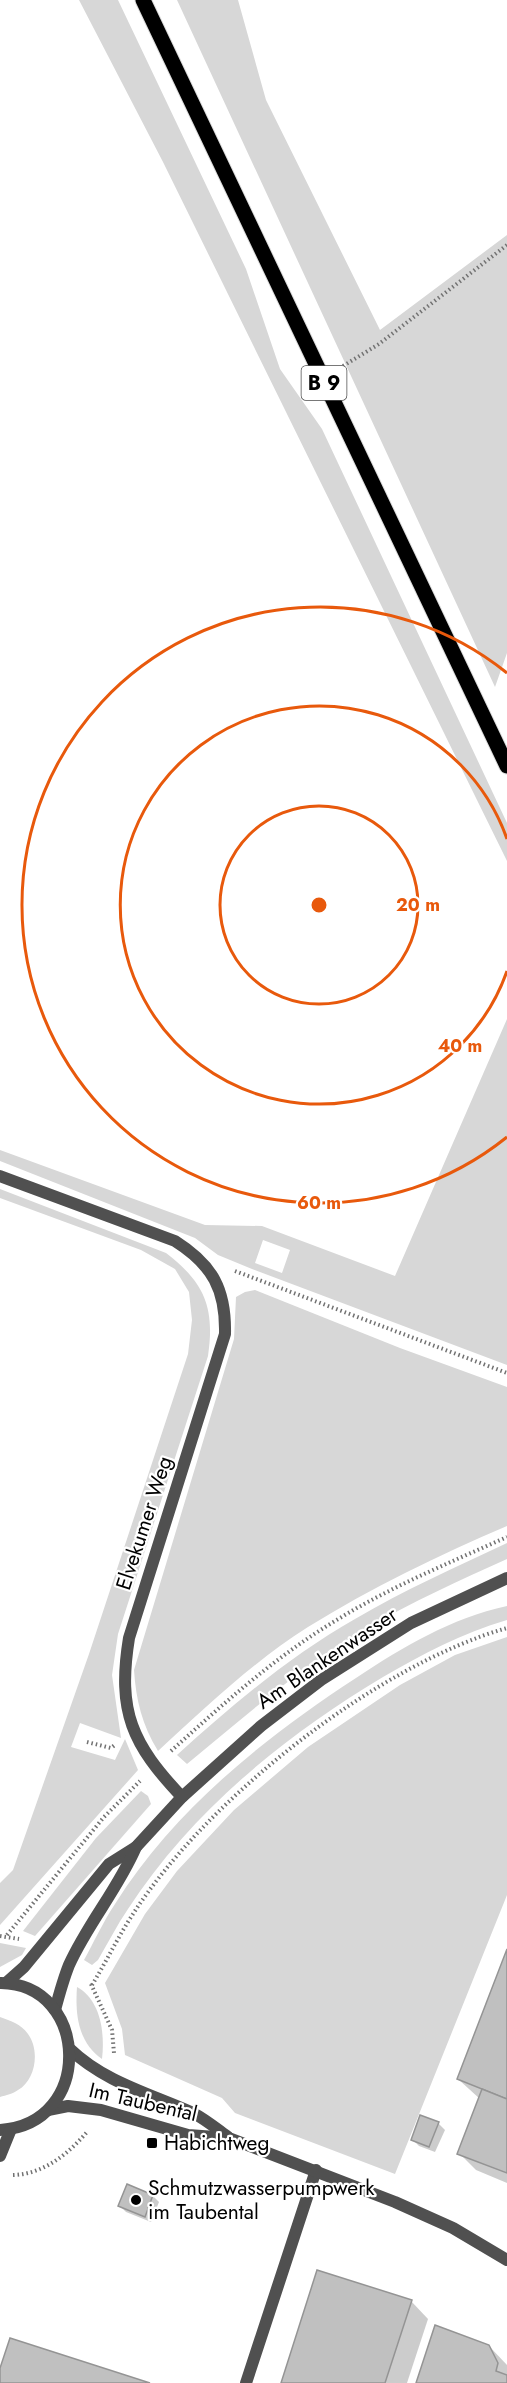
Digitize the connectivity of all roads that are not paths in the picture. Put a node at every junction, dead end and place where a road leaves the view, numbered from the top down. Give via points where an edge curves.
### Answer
1 (143, 0) edge
2 (507, 766) edge
3 (0, 1176) edge
4 (507, 1578) edge
5 (182, 1797) junction
6 (136, 1847) junction
7 (3, 1983) edge
8 (55, 2010) junction
9 (70, 2049) junction
10 (48, 2110) junction
11 (6, 2129) edge
12 (229, 2138) junction
13 (0, 2156) edge
14 (316, 2170) junction
15 (507, 2260) edge
16 (246, 2383) edge

1 - 2 main road, B 9
3 - 5 street, Elvekumer Weg via 175,1241 197,1255 220,1292 225,1334 129,1638 124,1668 125,1702 134,1733 154,1767
4 - 5 street, Am Blankenwasser via 411,1623 329,1675 261,1726
5 - 6 street, Am Blankenwasser
6 - 7 street, Am Blankenwasser via 109,1864 24,1967
6 - 8 street, Am Blankenwasser via 123,1876 69,1965
7 - 8 street via 33,1991
8 - 9 street via 64,2025
9 - 10 street via 69,2072 61,2094
9 - 12 street, Im Taubental via 112,2078 196,2114
10 - 11 street via 30,2122
10 - 12 street, Im Taubental via 68,2106 101,2110 189,2135
11 - 13 street
12 - 14 street, Im Taubental
14 - 15 street, Im Taubental via 453,2228
14 - 16 street

